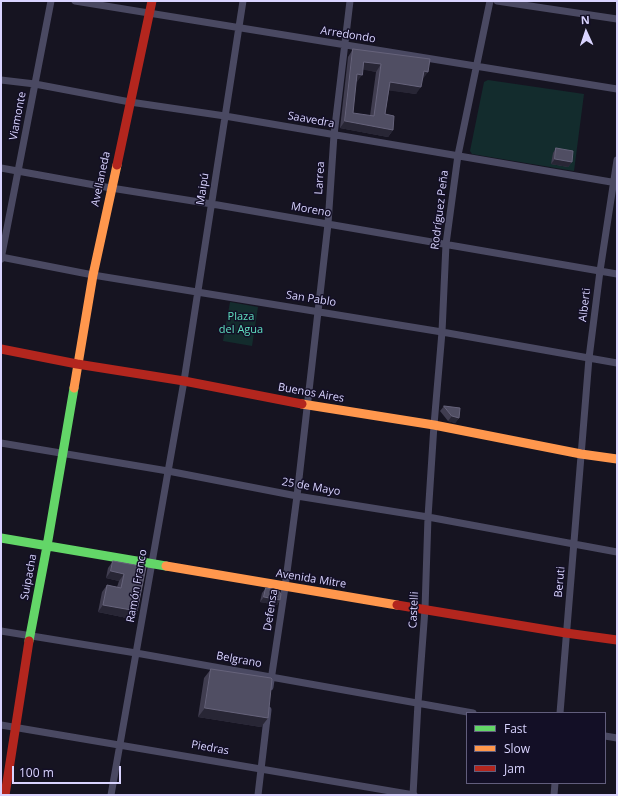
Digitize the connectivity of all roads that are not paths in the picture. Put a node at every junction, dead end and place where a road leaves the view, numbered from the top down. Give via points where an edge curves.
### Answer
1 (51, 1) edge
2 (75, 1) edge
3 (152, 1) edge
4 (243, 1) edge
5 (350, 1) edge
6 (490, 1) edge
7 (497, 1) edge
8 (149, 14) junction
9 (617, 19) edge
10 (239, 28) junction
11 (345, 46) junction
12 (476, 66) junction
13 (1, 80) edge
14 (35, 84) junction
15 (617, 89) edge
16 (130, 102) junction
17 (225, 116) junction
18 (334, 135) junction
19 (458, 155) junction
20 (617, 160) edge
21 (1, 168) edge
22 (18, 170) junction
23 (615, 182) edge
24 (111, 188) junction
25 (212, 204) junction
26 (328, 224) junction
27 (446, 244) junction
28 (1, 258) edge
29 (600, 271) junction
30 (617, 274) edge
31 (93, 275) junction
32 (198, 291) junction
33 (318, 311) junction
34 (442, 332) junction
35 (1, 349) edge
36 (589, 358) junction
37 (617, 363) edge
38 (77, 364) junction
39 (184, 381) junction
40 (308, 405) junction
41 (434, 425) junction
42 (1, 443) edge
43 (63, 453) junction
44 (581, 454) junction
45 (617, 459) edge
46 (168, 471) junction
47 (297, 496) junction
48 (428, 517) junction
49 (1, 538) edge
50 (575, 545) junction
51 (47, 546) junction
52 (617, 552) edge
53 (152, 563) junction
54 (285, 587) junction
55 (425, 609) junction
56 (1, 631) edge
57 (566, 633) junction
58 (30, 636) junction
59 (617, 640) edge
60 (136, 654) junction
61 (272, 677) junction
62 (418, 703) junction
63 (468, 712) edge
64 (560, 712) edge
65 (1, 725) edge
66 (15, 727) junction
67 (606, 736) edge
68 (617, 738) edge
69 (120, 744) junction
70 (261, 768) junction
71 (554, 784) edge
72 (5, 795) edge
73 (111, 795) edge
74 (258, 795) edge
75 (413, 795) edge
76 (554, 795) edge

1 - 14 street, Viamonte
2 - 8 street, Arredondo
3 - 8 street, Avellaneda
4 - 10 street, Maipú
5 - 11 street, Larrea
6 - 12 street, Rodríguez Peña
7 - 9 street
8 - 10 street, Arredondo
8 - 16 street, Avellaneda
10 - 11 street, Arredondo
10 - 17 street, Maipú
11 - 12 street, Arredondo
11 - 18 street, Larrea
12 - 15 street, Arredondo
12 - 19 street, Rodríguez Peña
13 - 14 street, Saavedra
14 - 16 street, Saavedra
14 - 22 street, Viamonte
16 - 17 street, Saavedra
16 - 24 street, Avellaneda
17 - 18 street, Saavedra
17 - 25 street, Maipú
18 - 19 street, Saavedra
18 - 26 street, Larrea
19 - 23 street, Saavedra
19 - 27 street, Rodríguez Peña
20 - 23 street, Alberti
21 - 22 street, Moreno
22 - 24 street, Moreno
22 - 28 street, Viamonte
23 - 29 street, Alberti
24 - 25 street, Moreno
24 - 31 street, Avellaneda
25 - 26 street, Moreno
25 - 32 street, Maipú
26 - 27 street, Moreno
26 - 33 street, Larrea
27 - 29 street, Moreno
27 - 34 street, Rodríguez Peña
28 - 31 street, San Pablo
29 - 30 street, Moreno
29 - 36 street, Alberti
31 - 32 street, San Pablo
31 - 38 street, Avellaneda
32 - 33 street, San Pablo
32 - 39 street, Maipú
33 - 34 street, San Pablo
33 - 40 street, Larrea
34 - 36 street, San Pablo
34 - 41 street, Rodríguez Peña
35 - 38 street, Buenos Aires
36 - 37 street, San Pablo
36 - 44 street, Alberti
38 - 39 street, Buenos Aires
38 - 43 street, Suipacha
39 - 40 street, Buenos Aires
39 - 46 street, Ramón Franco
40 - 41 street, Buenos Aires
40 - 47 street, Defensa
41 - 44 street, Buenos Aires
41 - 48 street, Castelli
42 - 43 street, 25 de Mayo
43 - 46 street, 25 de Mayo
43 - 51 street, Suipacha
44 - 45 street, Buenos Aires
44 - 50 street, Beruti
46 - 47 street, 25 de Mayo
46 - 53 street, Ramón Franco
47 - 48 street, 25 de Mayo
47 - 54 street, Defensa
48 - 50 street, 25 de Mayo
48 - 55 street, Castelli
49 - 51 street, Avenida Mitre
50 - 52 street, 25 de Mayo
50 - 57 street, Beruti
51 - 53 street, Avenida Mitre
51 - 58 street, Suipacha
53 - 54 street, Avenida Mitre
53 - 60 street, Ramón Franco
54 - 55 street, Avenida Mitre
54 - 61 street, Defensa
55 - 57 street, Avenida Mitre
55 - 62 street, Castelli
56 - 58 street, Belgrano
57 - 59 street, Avenida Mitre
57 - 64 street, Beruti
58 - 60 street, Belgrano
58 - 66 street, Suipacha
60 - 61 street, Belgrano
60 - 69 street, Ramón Franco
61 - 62 street, Belgrano
61 - 70 street, Defensa
62 - 63 street, Belgrano
62 - 75 street, Castelli
65 - 66 street, Piedras
66 - 69 street, Piedras
66 - 72 street, Suipacha
67 - 68 street
69 - 70 street, Piedras
69 - 73 street, Ramón Franco
70 - 74 street, Defensa
70 - 75 street, Piedras
71 - 76 street

